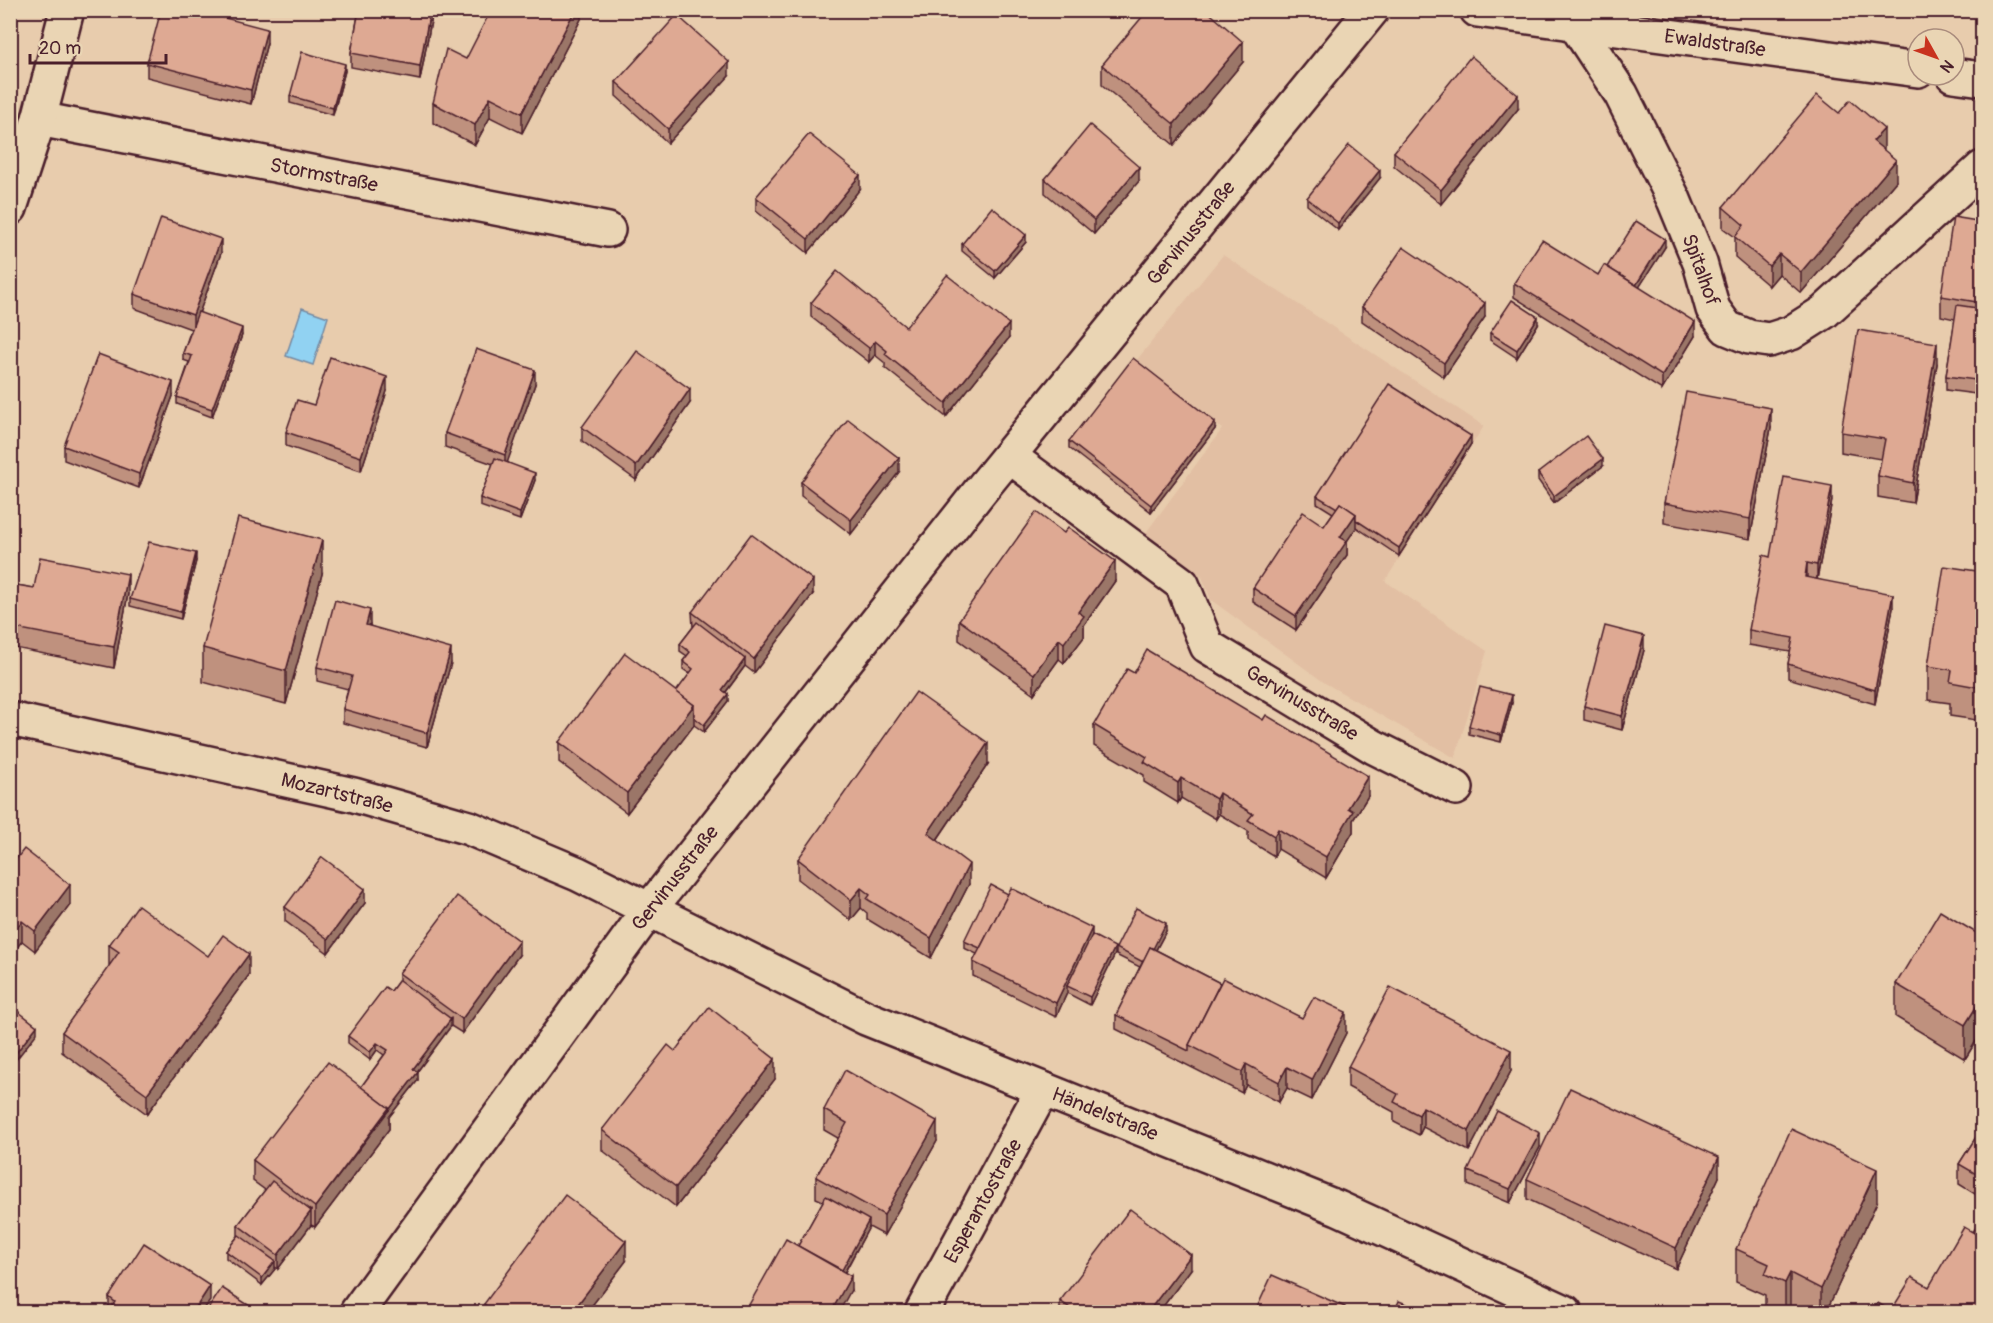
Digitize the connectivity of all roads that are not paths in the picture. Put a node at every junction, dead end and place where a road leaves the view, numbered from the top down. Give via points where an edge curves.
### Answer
1 (67, 10) edge
2 (1372, 10) edge
3 (1477, 10) edge
4 (1575, 24) junction
5 (1906, 68) edge
6 (1966, 77) edge
7 (1983, 79) edge
8 (39, 119) junction
9 (1983, 168) edge
10 (10, 208) edge
11 (608, 230) dead end
12 (1009, 456) junction
13 (10, 719) edge
14 (1456, 788) dead end
15 (649, 910) junction
16 (1043, 1089) junction
17 (357, 1312) edge
18 (922, 1312) edge
19 (1565, 1312) edge

1 - 8 street
2 - 12 street, Gervinusstraße
3 - 4 street, Ewaldstraße
4 - 5 street, Ewaldstraße
4 - 9 street, Spitalhof via 1621,94 1674,200 1700,263 1713,309 1727,328 1749,337 1769,340 1791,333 1824,312
6 - 7 street
8 - 10 street
8 - 11 street, Stormstraße
12 - 14 street, Gervinusstraße via 1182,584 1207,646 1374,747
12 - 15 street, Gervinusstraße
13 - 15 street, Mozartstraße via 354,795 469,828 578,873
15 - 16 street, Händelstraße via 866,1018
15 - 17 street, Gervinusstraße
16 - 18 street, Esperantostraße
16 - 19 street, Händelstraße via 1338,1208

